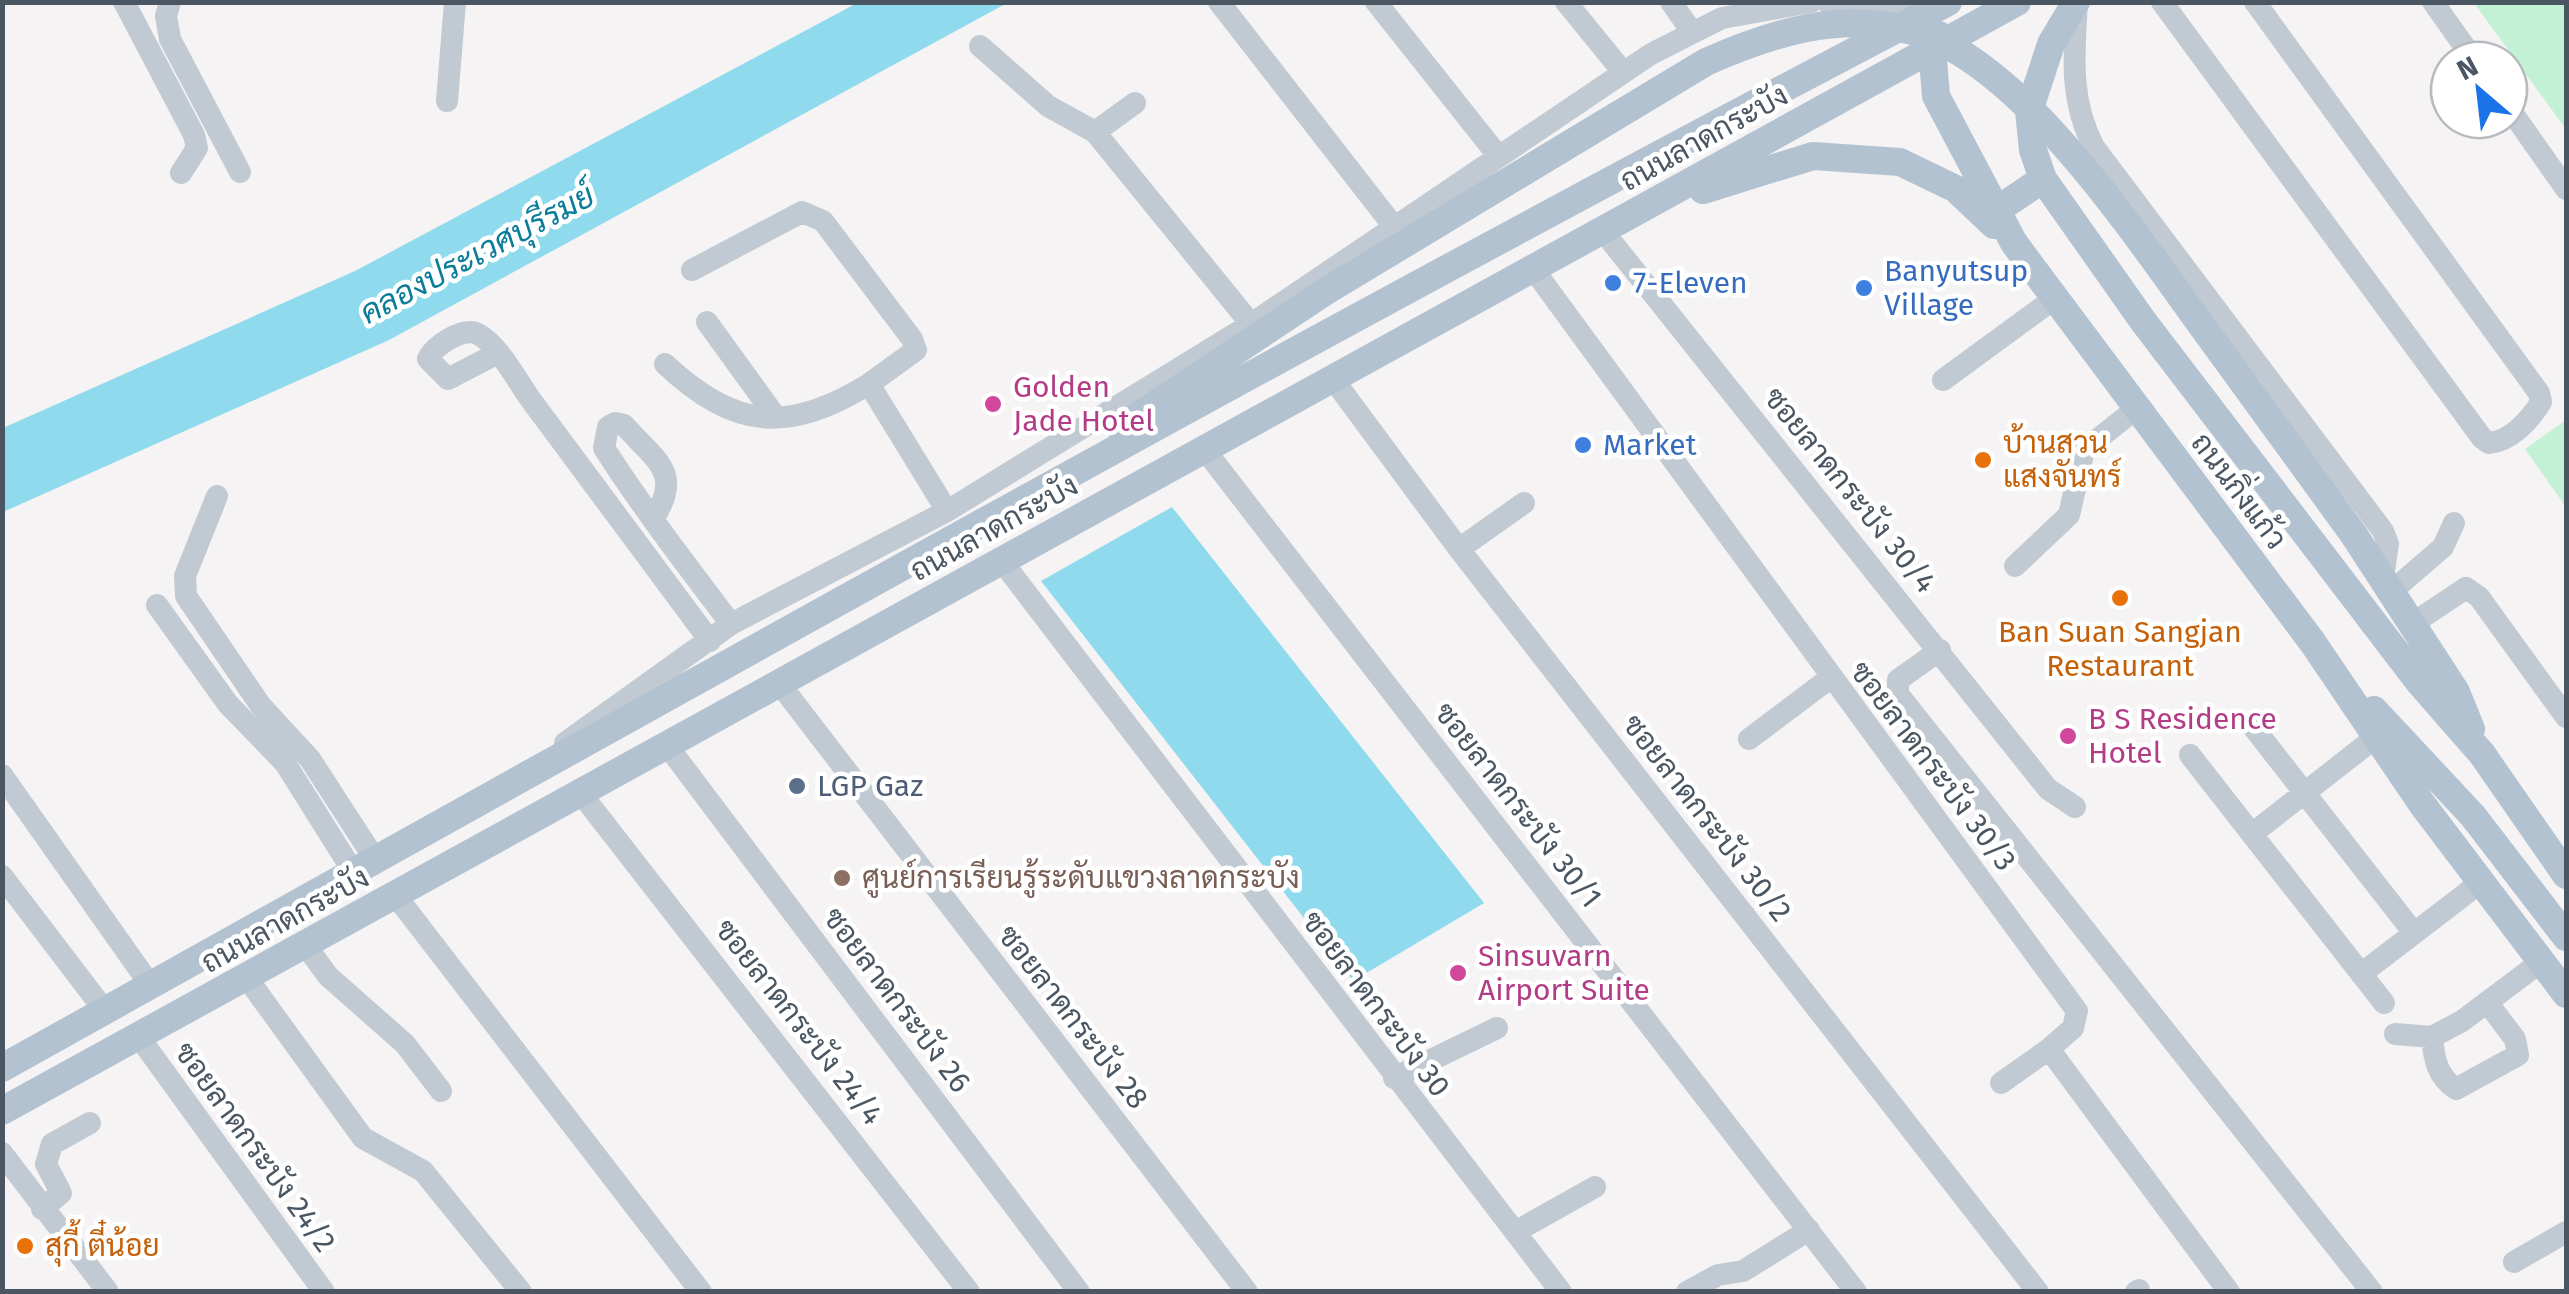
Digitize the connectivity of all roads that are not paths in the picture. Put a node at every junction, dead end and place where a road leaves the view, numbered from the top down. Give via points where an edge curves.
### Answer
1 (124, 2) edge
2 (170, 2) edge
3 (455, 2) edge
4 (1219, 2) edge
5 (1376, 2) edge
6 (1566, 2) edge
7 (1672, 2) edge
8 (1812, 2) edge
9 (1827, 2) edge
10 (2016, 2) edge
11 (2076, 2) edge
12 (2255, 2) edge
13 (2433, 2) edge
14 (1948, 4) edge
15 (2174, 8) edge
16 (1692, 32) junction
17 (2460, 40) edge
18 (980, 46) dead end
19 (1932, 49) junction
20 (1623, 72) junction
21 (447, 101) dead end
22 (1135, 103) dead end
23 (1095, 132) junction
24 (2529, 136) edge
25 (1499, 157) junction
26 (240, 172) dead end
27 (181, 173) dead end
28 (2043, 179) junction
29 (2566, 188) edge
30 (1646, 207) junction
31 (1997, 210) junction
32 (1396, 228) junction
33 (1603, 231) junction
34 (2014, 243) junction
35 (692, 270) dead end
36 (1534, 270) junction
37 (2055, 298) junction
38 (707, 322) dead end
39 (1251, 324) junction
40 (496, 354) dead end
41 (665, 364) dead end
42 (1333, 379) junction
43 (1943, 380) dead end
44 (869, 384) junction
45 (2137, 408) junction
46 (775, 416) junction
47 (1206, 450) junction
48 (1034, 491) junction
49 (217, 496) dead end
50 (1524, 502) dead end
51 (947, 511) junction
52 (653, 519) dead end
53 (2454, 523) dead end
54 (1459, 550) junction
55 (1001, 560) junction
56 (2015, 566) dead end
57 (2388, 584) junction
58 (156, 605) dead end
59 (732, 624) junction
60 (2412, 624) junction
61 (710, 640) junction
62 (2313, 643) junction
63 (1940, 650) junction
64 (1830, 678) junction
65 (779, 683) junction
66 (2566, 717) edge
67 (2250, 724) dead end
68 (2376, 737) junction
69 (1750, 739) dead end
70 (666, 744) junction
71 (2482, 754) junction
72 (2190, 756) dead end
73 (4, 780) edge
74 (578, 790) junction
75 (2304, 793) junction
76 (499, 794) junction
77 (2075, 807) dead end
78 (2252, 834) junction
79 (418, 839) junction
80 (365, 867) junction
81 (2562, 867) edge
82 (439, 871) junction
83 (2, 876) edge
84 (2481, 882) junction
85 (396, 896) junction
86 (2414, 933) junction
87 (2566, 938) edge
88 (306, 946) junction
89 (2542, 961) junction
90 (2361, 974) junction
91 (247, 978) junction
92 (151, 986) junction
93 (2566, 994) edge
94 (2384, 1002) dead end
95 (2487, 1002) junction
96 (104, 1011) junction
97 (1497, 1028) dead end
98 (2395, 1034) dead end
99 (138, 1037) junction
100 (2432, 1037) junction
101 (2048, 1049) junction
102 (2, 1068) edge
103 (1394, 1078) junction
104 (2001, 1083) dead end
105 (441, 1091) dead end
106 (2, 1111) edge
107 (90, 1122) dead end
108 (2, 1153) edge
109 (1595, 1187) dead end
110 (42, 1209) junction
111 (1809, 1230) junction
112 (1515, 1232) junction
113 (2566, 1232) edge
114 (2514, 1262) dead end
115 (108, 1292) edge
116 (324, 1292) edge
117 (522, 1292) edge
118 (701, 1292) edge
119 (969, 1292) edge
120 (1079, 1292) edge
121 (1247, 1292) edge
122 (1561, 1292) edge
123 (1687, 1292) edge
124 (1856, 1292) edge
125 (2038, 1292) edge
126 (2230, 1292) edge
127 (2372, 1292) edge

1 - 27 street via 194,135 196,148
2 - 26 street via 170,38
3 - 21 street
4 - 32 street
5 - 25 street
6 - 20 street
7 - 16 street
8 - 16 street via 1722,18
9 - 14 street
10 - 19 main road, ถนนลาดกระบัง
11 - 28 main road, ถนนกิ่งแก้ว via 2051,44 2029,111
11 - 57 street via 2074,82 2083,126 2383,531
12 - 15 street via 2539,394 2542,402 2510,436 2489,444 2482,438
13 - 17 street
14 - 19 main road
14 - 48 main road, ถนนลาดกระบัง
16 - 20 street
18 - 23 street via 1048,106
19 - 30 main road, ถนนลาดกระบัง
19 - 31 main road, ถนนกิ่งแก้ว via 1936,96
20 - 25 street
22 - 23 street
23 - 39 street
24 - 29 street
25 - 32 street
28 - 31 main road
28 - 71 main road, ถนนกิ่งแก้ว via 2143,322 2383,636
30 - 33 main road, ถนนลาดกระบัง
30 - 34 main road via 1814,156 1900,162 1956,189
31 - 34 main road, ถนนกิ่งแก้ว
32 - 39 street
33 - 36 main road, ถนนลาดกระบัง
33 - 63 street, ซอยลาดกระบัง 30/4
34 - 37 main road, ถนนกิ่งแก้ว
35 - 44 street via 802,212 812,213 916,350
36 - 42 main road, ถนนลาดกระบัง
36 - 64 street, ซอยลาดกระบัง 30/3
37 - 43 street
37 - 45 main road, ถนนกิ่งแก้ว
38 - 46 street
39 - 51 street
40 - 61 street
41 - 46 street via 722,410
42 - 47 main road, ถนนลาดกระบัง
42 - 54 street, ซอยลาดกระบัง 30/2
44 - 46 street via 817,412
44 - 51 street
45 - 56 street via 2084,450 2069,515
45 - 62 main road, ถนนกิ่งแก้ว
47 - 55 main road, ถนนลาดกระบัง
47 - 111 street, ซอยลาดกระบัง 30/1
48 - 57 main road, bridge via 1192,376 1326,290 1706,62 1804,26 1851,24 1914,31 1974,62 2054,136 2117,210
48 - 76 main road, ถนนลาดกระบัง
49 - 80 street via 185,576 186,596 261,706 310,759
50 - 54 street
51 - 59 street
52 - 59 street
53 - 57 street via 2444,546
54 - 125 street, ซอยลาดกระบัง 30/2
55 - 65 main road, ถนนลาดกระบัง
55 - 103 street, ซอยลาดกระบัง 30
57 - 60 main road
58 - 80 street via 228,704
59 - 61 street
60 - 66 street via 2466,588
60 - 71 main road via 2456,692
61 - 76 street
62 - 68 main road, ถนนกิ่งแก้ว
62 - 87 main road via 2472,816
63 - 77 street, ซอยลาดกระบัง 30/4 via 2048,788
63 - 127 street via 1898,680 1898,694
64 - 69 street
64 - 101 street, ซอยลาดกระบัง 30/3 via 2077,1011 2074,1028
65 - 70 main road, ถนนลาดกระบัง
65 - 121 street, ซอยลาดกระบัง 28
67 - 75 street
68 - 75 street
68 - 84 main road, ถนนกิ่งแก้ว
70 - 74 main road, ถนนลาดกระบัง
70 - 120 street, ซอยลาดกระบัง 26
71 - 81 main road, ถนนกิ่งแก้ว
72 - 78 street
73 - 92 street
74 - 82 main road, ถนนลาดกระบัง
74 - 119 street, ซอยลาดกระบัง 24/4
75 - 78 street
75 - 86 street
76 - 79 main road, ถนนลาดกระบัง
78 - 90 street
79 - 80 main road, ถนนลาดกระบัง
79 - 82 main road
80 - 92 main road, ถนนลาดกระบัง
82 - 85 main road, ถนนลาดกระบัง
83 - 96 street
84 - 86 street
84 - 89 main road, ถนนกิ่งแก้ว
85 - 88 main road, ถนนลาดกระบัง
85 - 118 street
86 - 90 street
88 - 91 main road, ถนนลาดกระบัง
88 - 105 street via 328,976 405,1044
89 - 93 main road, ถนนกิ่งแก้ว
89 - 95 street
90 - 94 street
91 - 99 main road, ถนนลาดกระบัง
91 - 117 street via 363,1138 423,1171
92 - 96 main road, ถนนลาดกระบัง
95 - 100 street
95 - 100 street via 2515,1038 2518,1055 2474,1083 2456,1089 2447,1083
96 - 102 main road, ถนนลาดกระบัง
97 - 103 street
98 - 100 street
99 - 106 main road, ถนนลาดกระบัง
99 - 116 street, ซอยลาดกระบัง 24/2
101 - 104 street, ซอยลาดกระบัง 30/3
101 - 126 street
103 - 112 street, ซอยลาดกระบัง 30
107 - 110 street via 52,1144 46,1164 61,1193
108 - 110 street
109 - 112 street
110 - 115 street
111 - 123 street via 1743,1271
111 - 124 street, ซอยลาดกระบัง 30/1
112 - 122 street, ซอยลาดกระบัง 30
113 - 114 street

